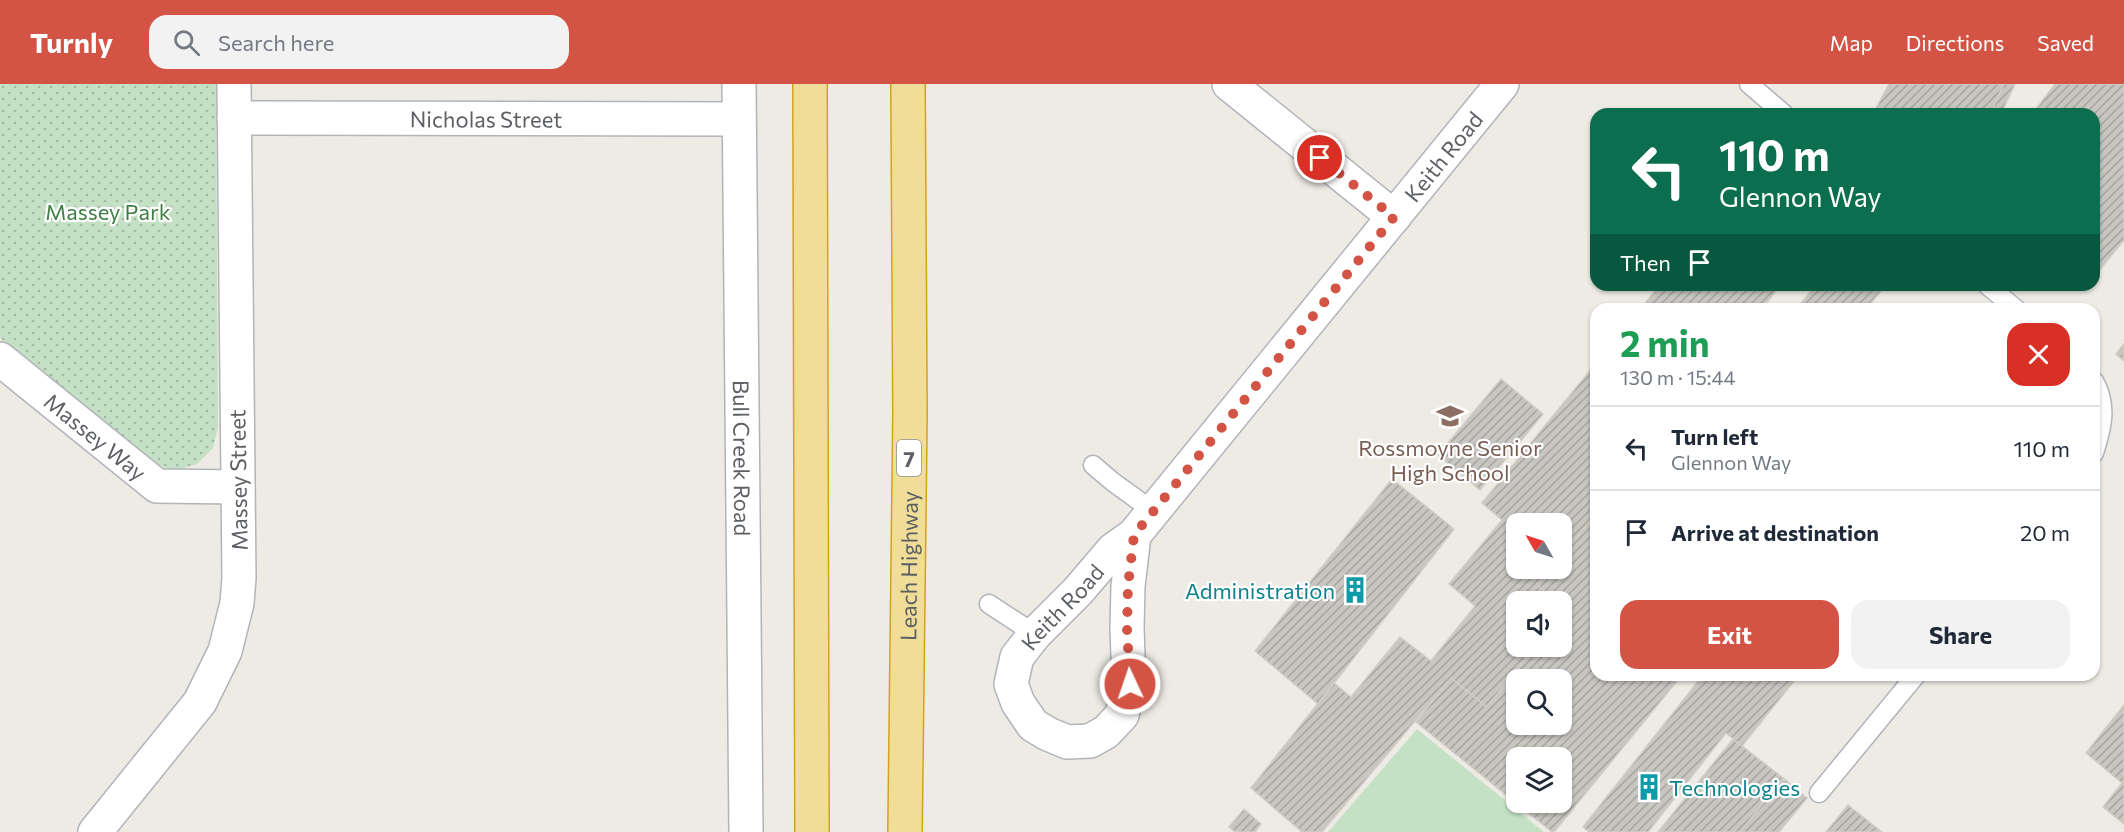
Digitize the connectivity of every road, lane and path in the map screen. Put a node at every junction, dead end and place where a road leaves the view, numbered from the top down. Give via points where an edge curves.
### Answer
1 (234, 84) edge
2 (739, 84) edge
3 (810, 84) edge
4 (908, 84) edge
5 (1229, 84) edge
6 (1502, 84) edge
7 (1749, 84) edge
8 (1777, 108) edge
9 (234, 118) junction
10 (739, 119) junction
11 (1394, 217) junction
12 (1994, 291) edge
13 (2009, 303) edge
14 (0, 359) edge
15 (2100, 397) edge
16 (2100, 430) edge
17 (1093, 465) dead end
18 (238, 487) junction
19 (1144, 523) junction
20 (989, 604) dead end
21 (1035, 634) junction
22 (1911, 681) edge
23 (1819, 793) dead end
24 (95, 832) edge
25 (746, 832) edge
26 (812, 832) edge
27 (905, 832) edge

1 - 9 street, Massey Street
2 - 10 street, Bull Creek Road
3 - 26 highway
4 - 27 highway, Leach Highway / 7 via 910,414
5 - 11 street
6 - 11 street, Keith Road
7 - 8 lane
9 - 10 street, Nicholas Street
9 - 18 street, Massey Street
10 - 25 street, Bull Creek Road
11 - 19 street, Keith Road
12 - 13 lane
14 - 18 street, Massey Way via 157,486
15 - 16 lane via 2104,408
17 - 19 lane via 1113,482
18 - 24 street, Massey Street via 237,603 225,651 200,702
19 - 21 street, Keith Road via 1113,550
19 - 21 street, Keith Road via 1128,586 1130,684 1122,715 1106,732 1090,741 1068,742 1033,725 1011,684 1017,657
20 - 21 lane
22 - 23 lane

